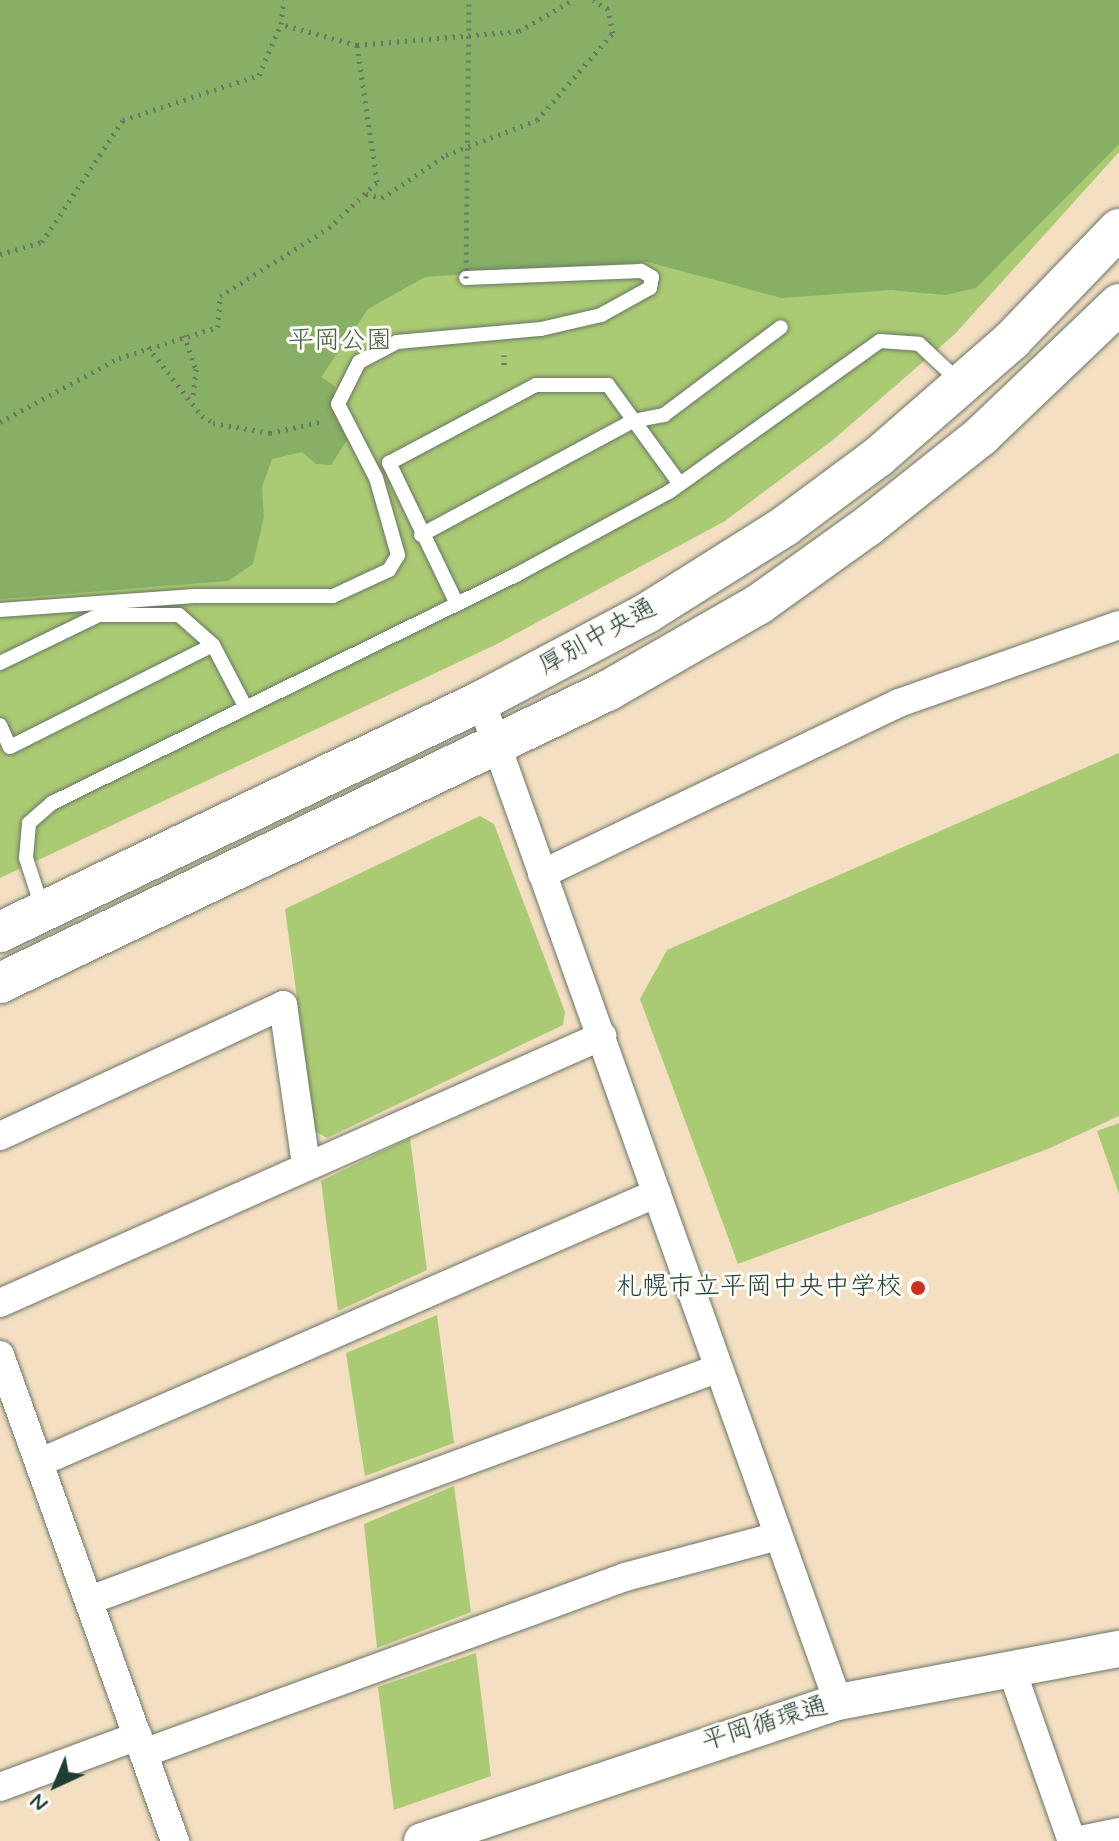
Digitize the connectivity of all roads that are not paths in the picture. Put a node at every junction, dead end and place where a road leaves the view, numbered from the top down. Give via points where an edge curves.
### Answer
1 (1119, 229) edge
2 (466, 278) road end
3 (1119, 304) edge
4 (781, 327) dead end
5 (963, 385) junction
6 (633, 421) junction
7 (680, 484) junction
8 (421, 535) junction
9 (457, 604) junction
10 (0, 610) edge
11 (1119, 625) edge
12 (213, 645) junction
13 (0, 663) edge
14 (481, 701) junction
15 (246, 708) junction
16 (0, 725) edge
17 (494, 746) junction
18 (542, 874) junction
19 (43, 911) junction
20 (0, 932) edge
21 (0, 983) edge
22 (602, 1036) junction
23 (0, 1136) edge
24 (306, 1164) junction
25 (657, 1193) junction
26 (0, 1303) edge
27 (0, 1355) edge
28 (719, 1368) junction
29 (41, 1462) junction
30 (778, 1536) junction
31 (90, 1600) junction
32 (1119, 1649) edge
33 (1012, 1671) junction
34 (838, 1702) junction
35 (141, 1744) junction
36 (0, 1787) edge
37 (501, 1828) edge
38 (1119, 1832) edge
39 (175, 1841) edge
40 (422, 1841) edge
41 (1074, 1841) edge

1 - 5 main road, 厚別中央通 via 1069,285
2 - 10 lane via 641,271 652,277 650,288 628,302 568,324 433,336 375,349 348,377 338,404 367,457 398,555 389,570 360,588 333,596 194,596
3 - 17 main road, 厚別中央通 via 981,436 759,604 609,690
4 - 6 lane via 664,415
5 - 7 lane via 919,344 880,341
5 - 14 main road, 厚別中央通 via 785,526 647,613
6 - 7 lane
6 - 8 lane
6 - 8 lane via 608,385 536,385 389,463
7 - 9 lane
8 - 9 lane
9 - 15 lane
11 - 18 street via 899,703
12 - 13 lane via 179,615 99,615
12 - 15 lane
12 - 16 lane via 10,747
14 - 17 street
14 - 19 main road, 厚別中央通
15 - 19 lane via 52,803 29,823 26,858
17 - 18 street
17 - 21 main road, 厚別中央通
18 - 22 street
19 - 20 main road, 厚別中央通
22 - 24 street
22 - 25 street
23 - 24 street via 283,1005
24 - 26 street
25 - 28 street
25 - 29 street
27 - 29 street
28 - 30 street
28 - 31 street
29 - 31 street
30 - 34 street
30 - 35 street via 625,1577
31 - 35 street
32 - 33 street, 平岡循環通
33 - 34 street, 平岡循環通
33 - 41 street
34 - 37 street, 平岡循環通
35 - 36 street
35 - 39 street
37 - 40 street, 平岡循環通
38 - 41 street

